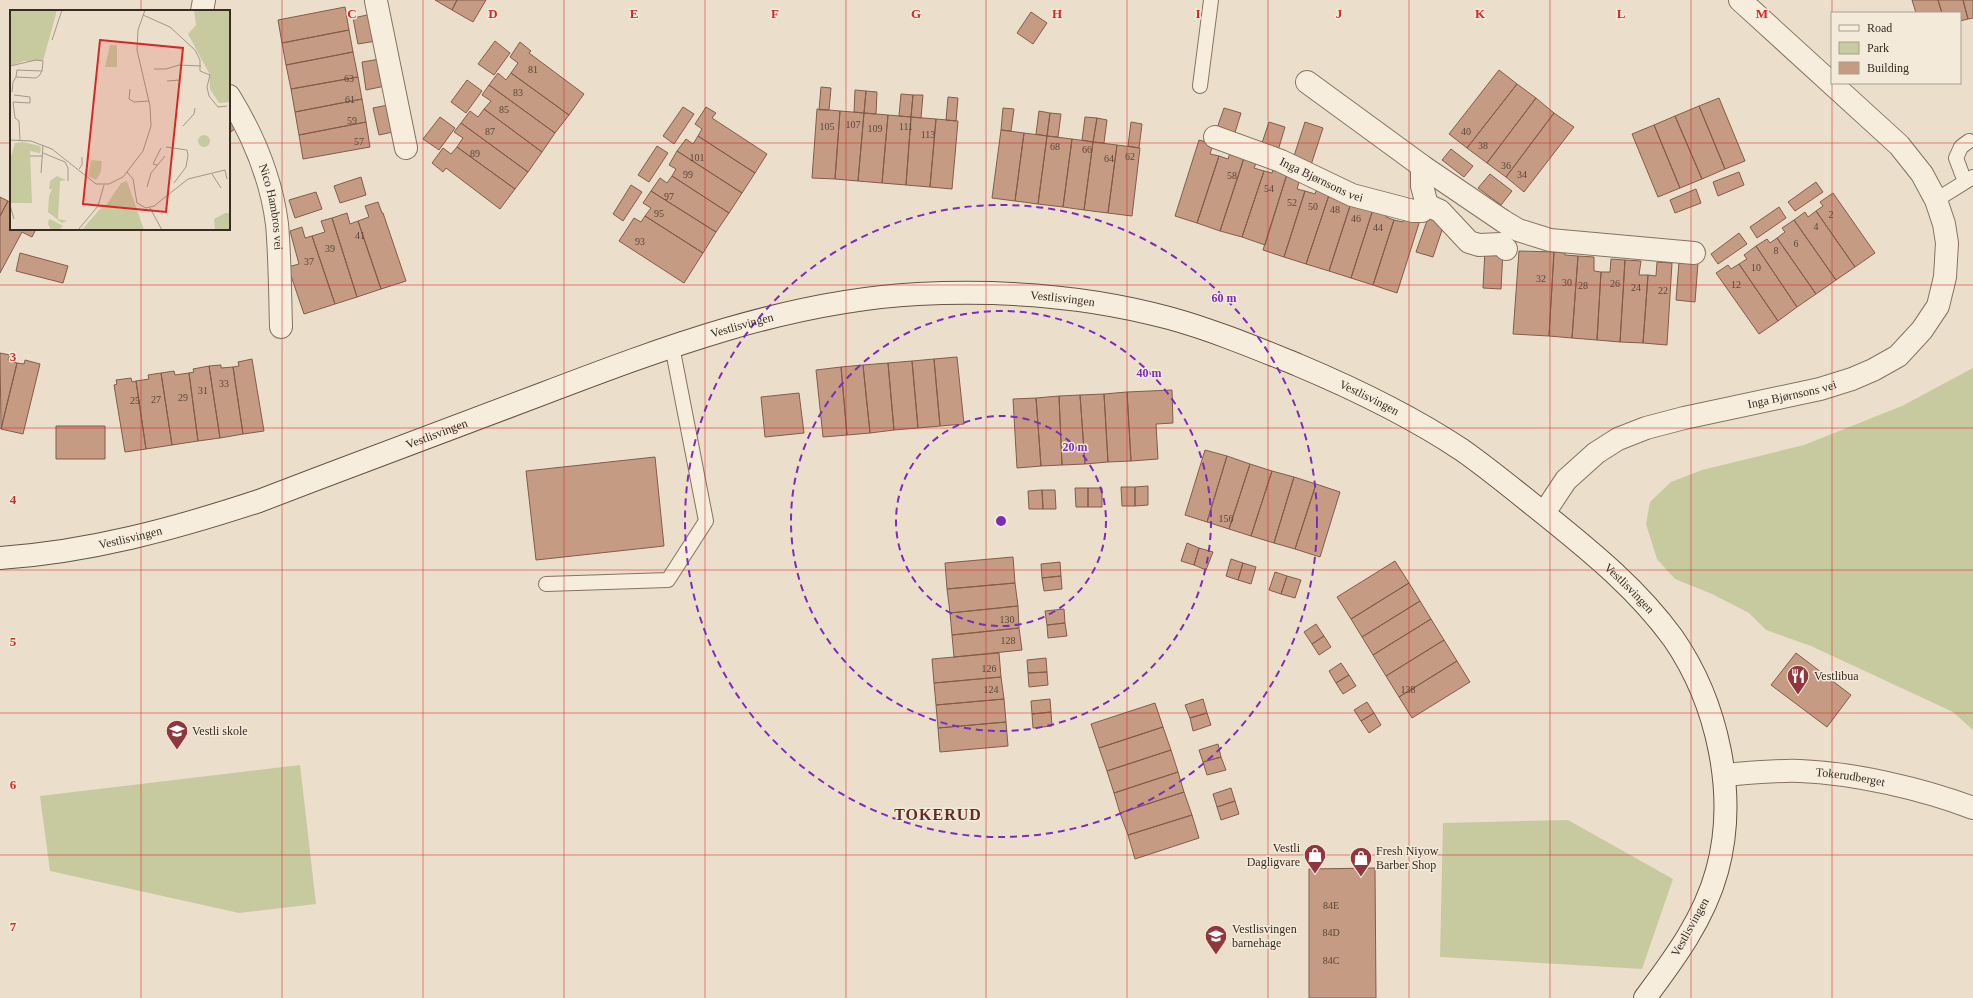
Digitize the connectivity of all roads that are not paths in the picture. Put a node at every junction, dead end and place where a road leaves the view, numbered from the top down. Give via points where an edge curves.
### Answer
1 (204, 0) edge
2 (1211, 0) edge
3 (1740, 0) edge
4 (376, 1) edge
5 (202, 10) edge
6 (1307, 82) dead end
7 (1831, 83) edge
8 (1832, 84) edge
9 (1200, 86) dead end
10 (230, 98) edge
11 (1215, 137) dead end
12 (1969, 142) dead end
13 (406, 148) dead end
14 (1422, 166) junction
15 (1969, 179) edge
16 (1936, 200) junction
17 (1427, 205) junction
18 (1513, 239) junction
19 (1694, 253) dead end
20 (281, 328) dead end
21 (672, 346) junction
22 (1544, 513) junction
23 (0, 558) edge
24 (546, 584) dead end
25 (1724, 775) junction
26 (1973, 808) edge
27 (1645, 998) edge

1 - 5 street
2 - 9 lane
3 - 7 street, Inga Bjørnsons vei
4 - 13 street
6 - 14 street
8 - 16 street, Inga Bjørnsons vei via 1899,145 1922,174
10 - 20 street, Nico Hambros vei via 259,152 269,182 276,223
11 - 17 street, Inga Bjørnsons vei via 1281,161 1357,197 1413,211 1422,211
12 - 15 lane via 1961,147 1956,158
14 - 17 street via 1422,186
14 - 18 street via 1503,222
15 - 16 lane
16 - 22 street, Inga Bjørnsons vei via 1947,243 1945,277 1938,306 1922,330 1898,356 1873,370 1820,389 1684,418 1618,439 1596,453 1566,480
17 - 18 street via 1444,214 1469,242 1479,245 1501,244
18 - 19 street
21 - 22 street, Vestlisvingen via 820,306 912,294 1006,294 1060,298 1118,307 1170,318 1261,350 1379,402 1461,450
21 - 23 street, Vestlisvingen via 203,520 116,542 66,551
21 - 24 lane via 706,521 668,580
22 - 25 street, Vestlisvingen via 1604,562 1650,610 1674,640 1695,676 1708,710
25 - 26 street, Tokerudberget via 1800,771 1847,776 1896,786
25 - 27 street, Vestlisvingen via 1725,806 1718,868 1705,905 1686,940

